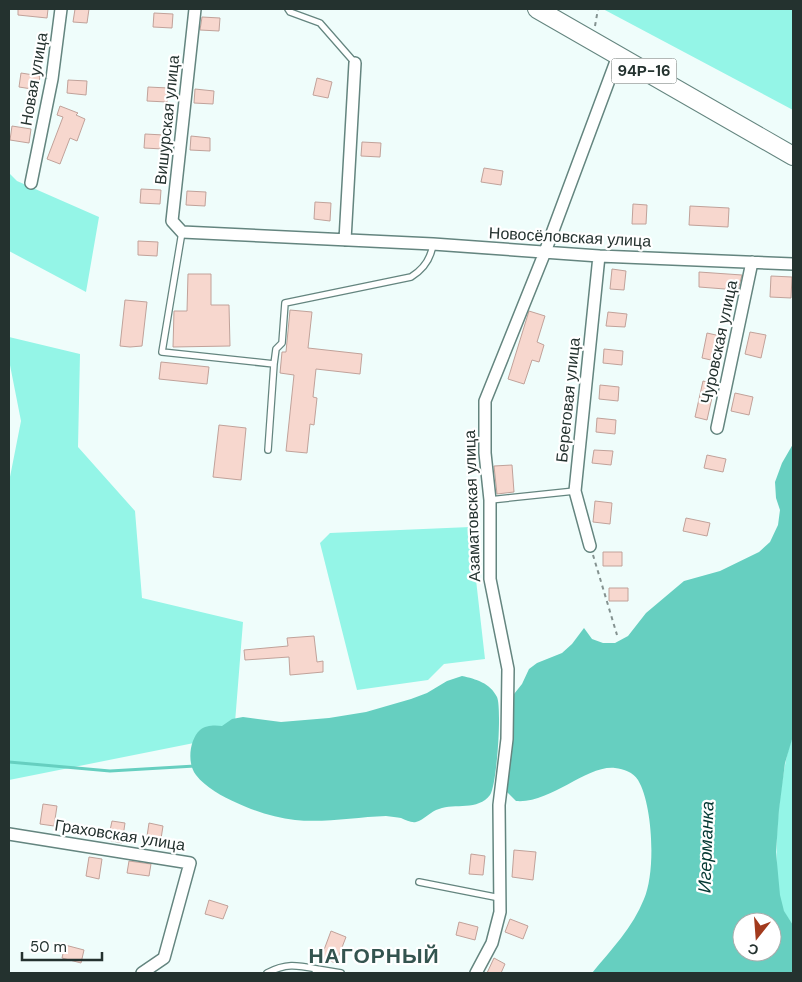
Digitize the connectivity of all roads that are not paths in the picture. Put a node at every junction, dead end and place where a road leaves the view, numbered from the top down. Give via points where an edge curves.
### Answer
1 (61, 9) edge
2 (195, 9) edge
3 (288, 9) edge
4 (536, 9) edge
5 (618, 56) junction
6 (355, 63) joint
7 (793, 156) edge
8 (31, 184) dead end
9 (182, 232) junction
10 (345, 240) junction
11 (433, 244) junction
12 (545, 252) junction
13 (599, 256) junction
14 (752, 262) junction
15 (793, 264) edge
16 (274, 364) junction
17 (717, 428) dead end
18 (268, 450) dead end
19 (575, 491) junction
20 (490, 500) junction
21 (590, 546) road end
22 (9, 834) edge
23 (419, 882) dead end
24 (500, 898) junction
25 (316, 971) edge
26 (142, 973) edge
27 (267, 973) edge
28 (341, 973) edge
29 (476, 973) edge

1 - 8 street, Новая улица via 52,79
2 - 9 street, Вишурская улица via 172,221
3 - 6 lane via 320,23
4 - 5 main road, 94Р-16
5 - 7 main road, 94Р-16
5 - 12 street, Азаматовская улица
6 - 10 street
9 - 10 street, Новосёловская улица
9 - 16 lane via 162,352
10 - 11 street, Новосёловская улица
11 - 12 street, Новосёловская улица
11 - 16 lane via 432,254 421,270 410,277 285,303 282,343 276,349
12 - 13 street, Новосёловская улица
12 - 20 street, Азаматовская улица via 485,401 485,453
13 - 14 street, Новосёловская улица
13 - 19 street, Береговая улица
14 - 15 street, Новосёловская улица
14 - 17 street, Чуровская улица
16 - 18 lane
19 - 20 lane
19 - 21 street, Береговая улица
20 - 24 street, Азаматовская улица via 490,579 508,669 507,739 499,805
22 - 26 street, Граховская улица via 190,863 164,958
23 - 24 lane
24 - 29 street, Азаматовская улица via 492,943
25 - 27 lane via 301,966 281,966
25 - 28 lane

